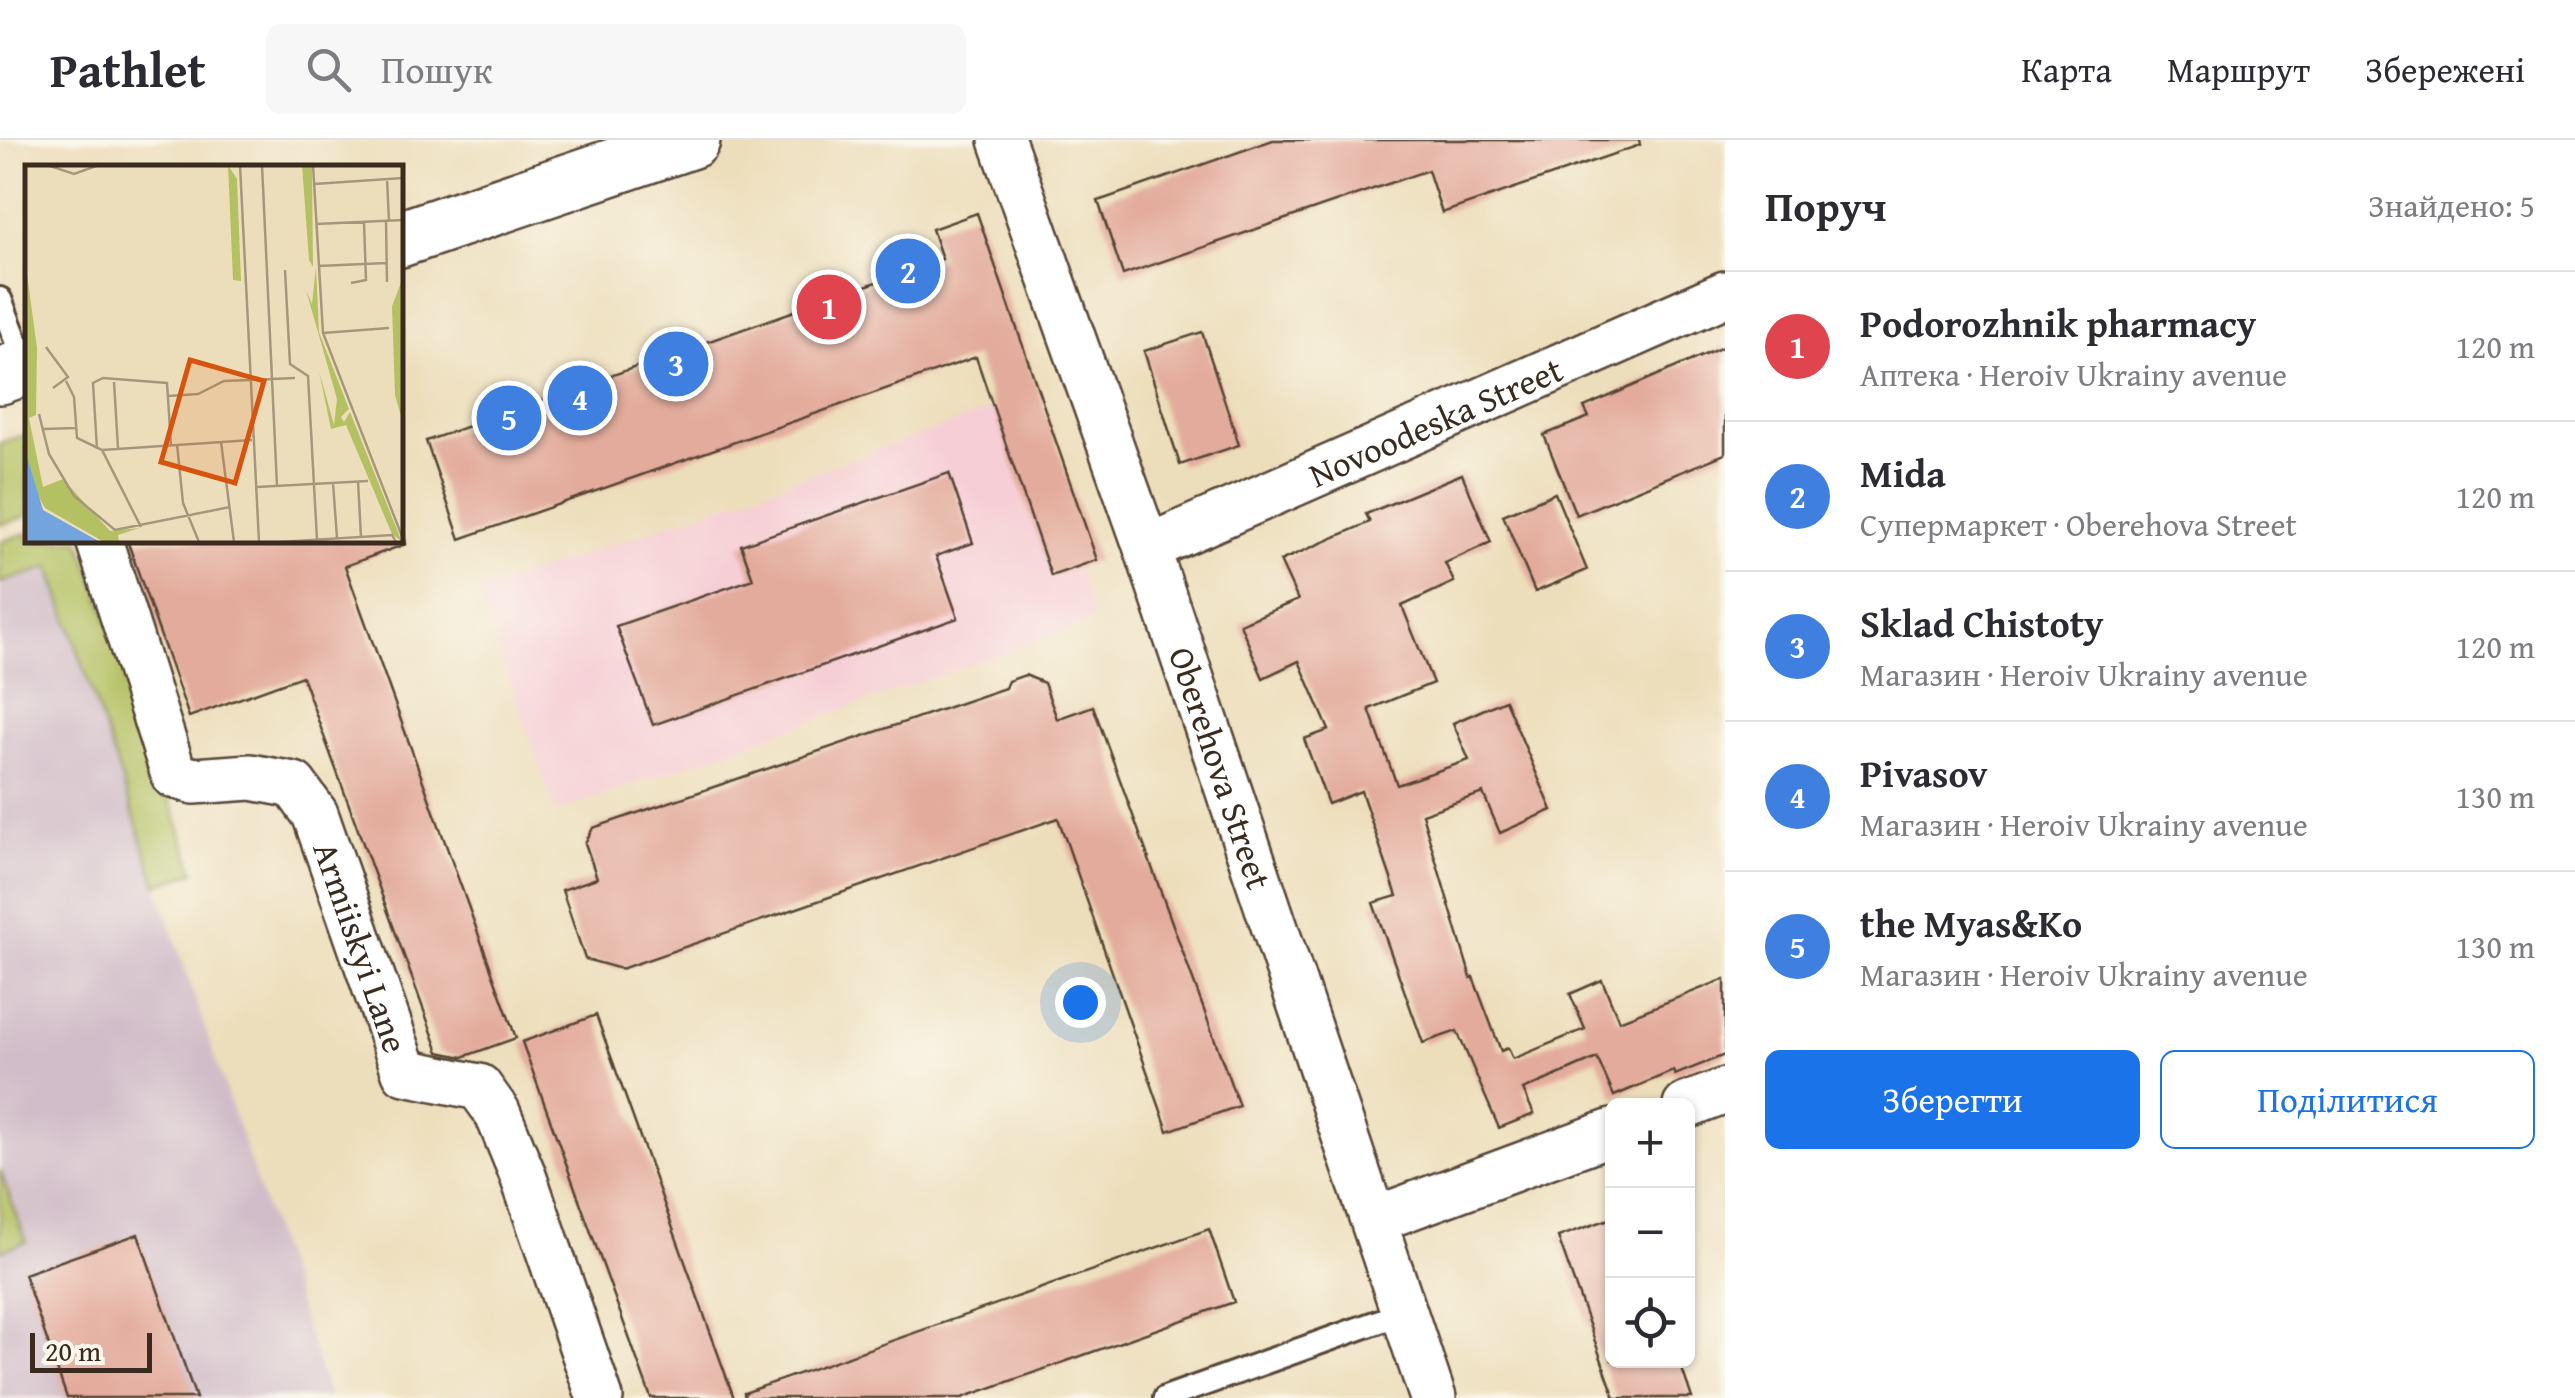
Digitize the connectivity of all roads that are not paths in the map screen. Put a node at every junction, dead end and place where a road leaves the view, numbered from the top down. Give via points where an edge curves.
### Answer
1 (692, 140) edge
2 (1002, 140) edge
3 (402, 239) edge
4 (1725, 294) edge
5 (0, 299) edge
6 (25, 362) edge
7 (25, 368) edge
8 (0, 376) edge
9 (100, 542) edge
10 (1147, 548) junction
11 (1725, 1091) edge
12 (1695, 1103) edge
13 (1605, 1135) edge
14 (1374, 1220) junction
15 (1405, 1312) junction
16 (600, 1398) edge
17 (1165, 1398) edge
18 (1433, 1398) edge

1 - 3 highway
2 - 10 street, Oberehova Street
4 - 10 street, Novoodeska Street
5 - 6 lane
7 - 8 highway
9 - 16 street, Armiiskyi Lane via 174,775 294,785 315,814 405,1072 479,1087 496,1112
10 - 14 street, Oberehova Street
11 - 12 street
13 - 14 street
14 - 15 street, Oberehova Street
15 - 17 lane
15 - 18 street, Oberehova Street

